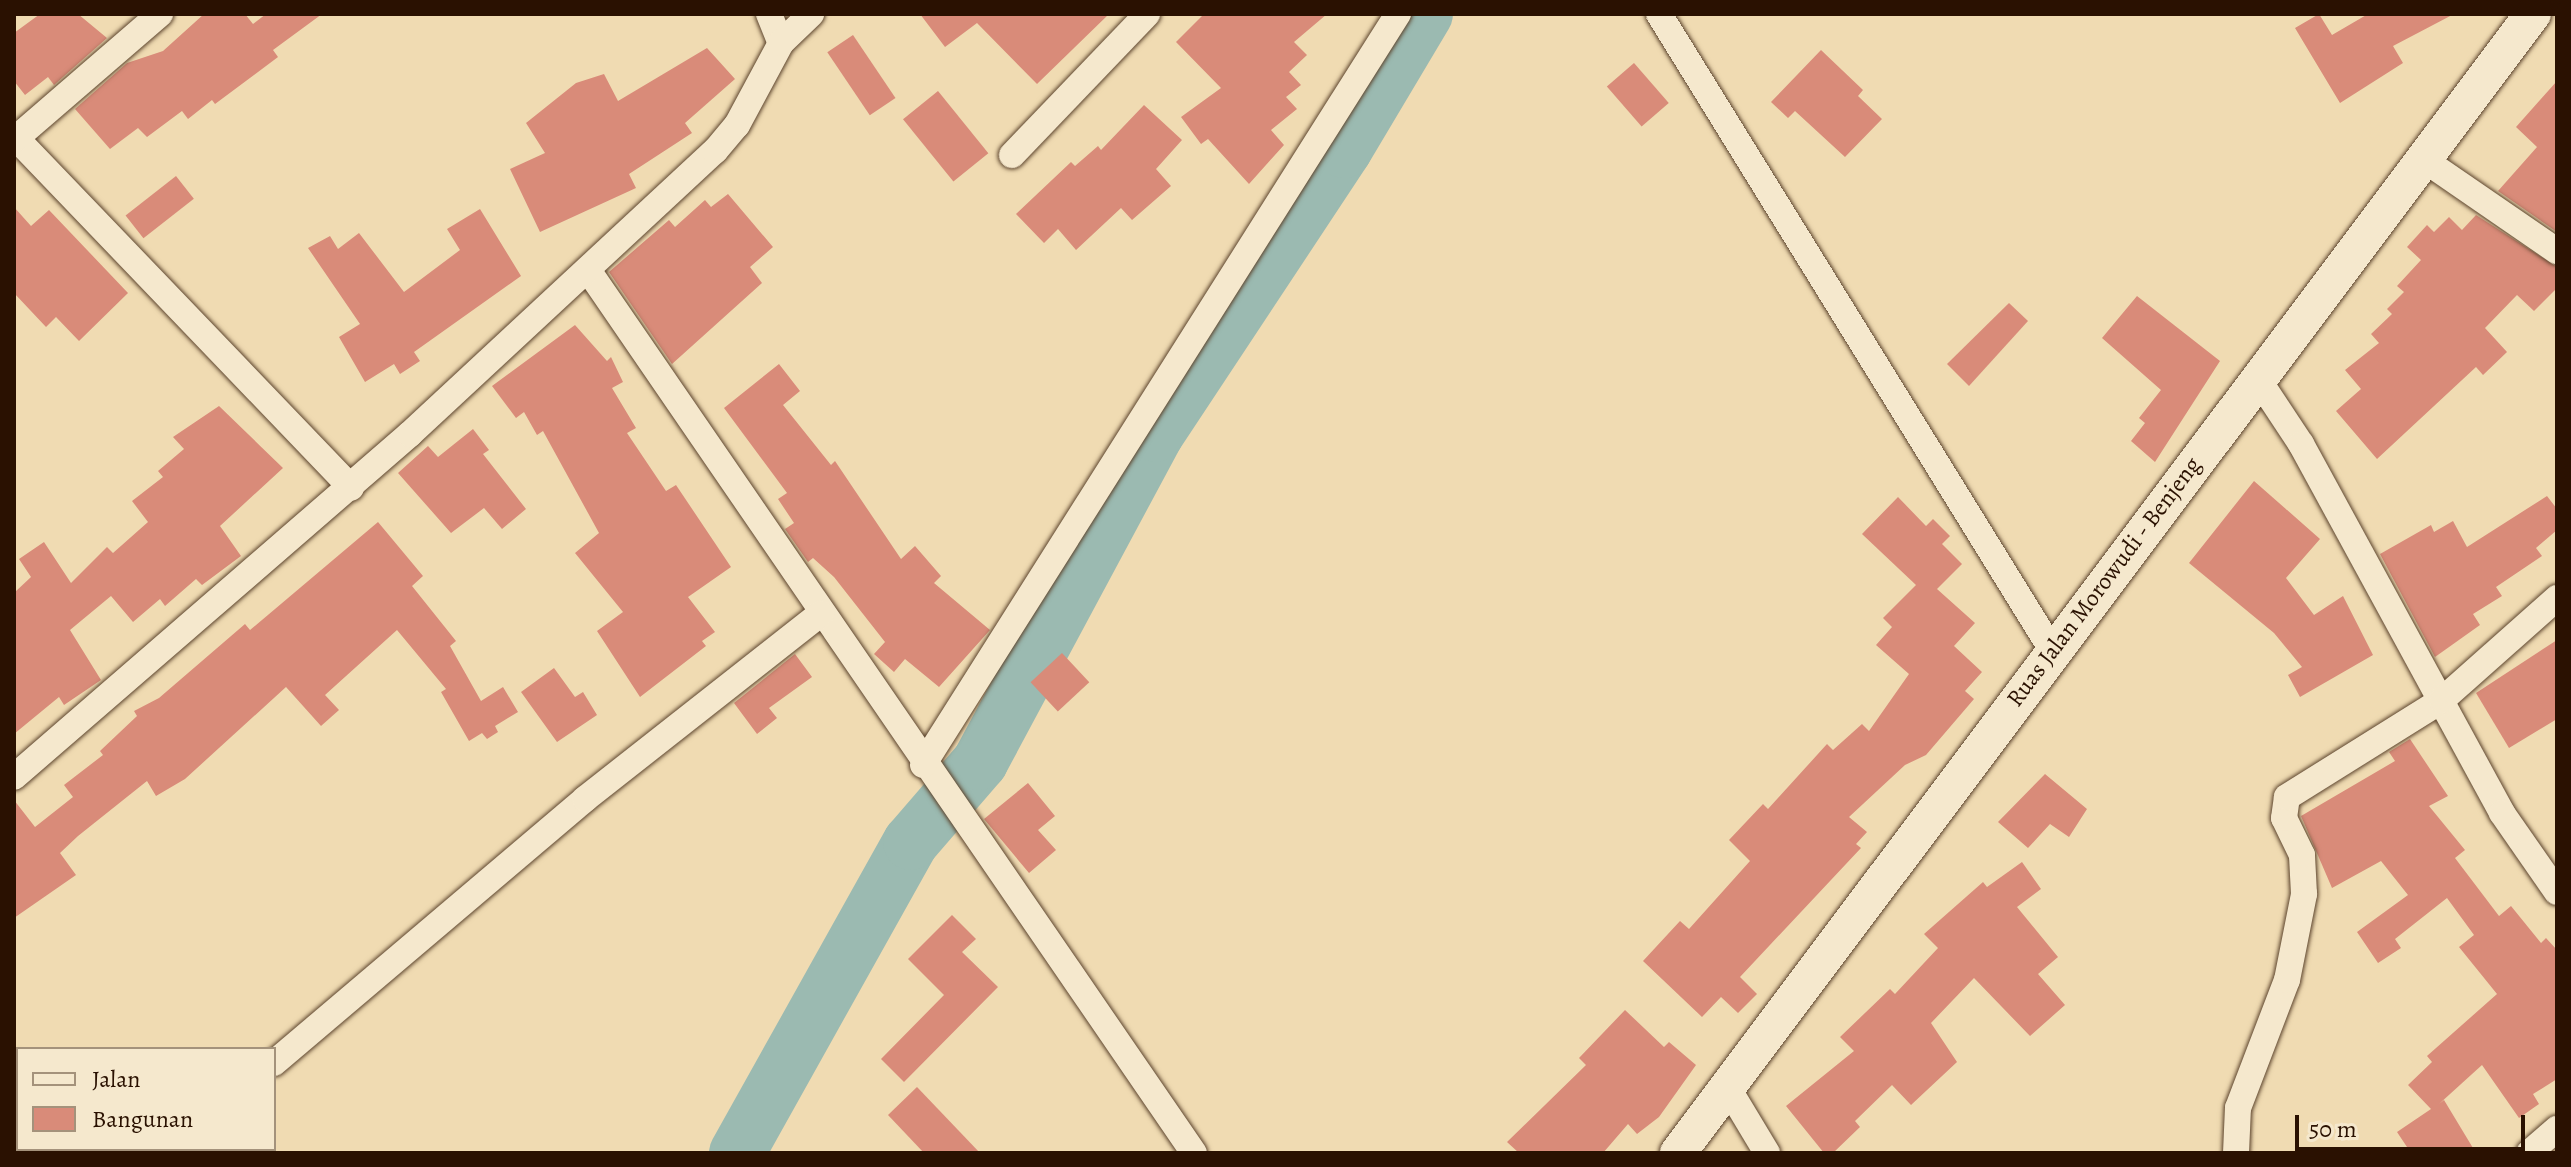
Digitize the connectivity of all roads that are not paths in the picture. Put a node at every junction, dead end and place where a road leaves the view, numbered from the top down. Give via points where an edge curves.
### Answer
1 (160, 14) edge
2 (769, 14) edge
3 (811, 14) edge
4 (1147, 14) edge
5 (1398, 14) edge
6 (1659, 14) edge
7 (2533, 14) edge
8 (781, 43) junction
9 (15, 138) edge
10 (1012, 155) dead end
11 (2423, 159) junction
12 (2557, 251) edge
13 (588, 270) junction
14 (2258, 379) junction
15 (351, 487) junction
16 (2557, 598) edge
17 (821, 613) junction
18 (2052, 650) junction
19 (2442, 700) junction
20 (923, 765) junction
21 (14, 777) edge
22 (2557, 892) edge
23 (276, 1061) edge
24 (1728, 1088) junction
25 (2557, 1129) edge
26 (1194, 1153) edge
27 (1678, 1153) edge
28 (1767, 1153) edge
29 (2236, 1153) edge
30 (2529, 1153) edge

1 - 9 street
2 - 8 street
3 - 8 street
4 - 10 street
5 - 20 street
6 - 18 street
7 - 11 main road, Ruas Jalan Morowudi - Benjeng
8 - 13 street via 737,125 715,151
9 - 15 street
11 - 12 street
11 - 14 main road, Ruas Jalan Morowudi - Benjeng
13 - 15 street
13 - 17 street
14 - 18 main road, Ruas Jalan Morowudi - Benjeng
14 - 19 street via 2301,444
15 - 21 street
16 - 19 street
17 - 20 street
17 - 23 street via 585,799
18 - 24 main road, Ruas Jalan Morowudi - Benjeng
19 - 22 street via 2502,813
19 - 29 street via 2287,797 2284,818 2302,855 2304,894 2287,980 2238,1108
20 - 26 street
24 - 27 main road, Ruas Jalan Morowudi - Benjeng
24 - 28 street
25 - 30 street

